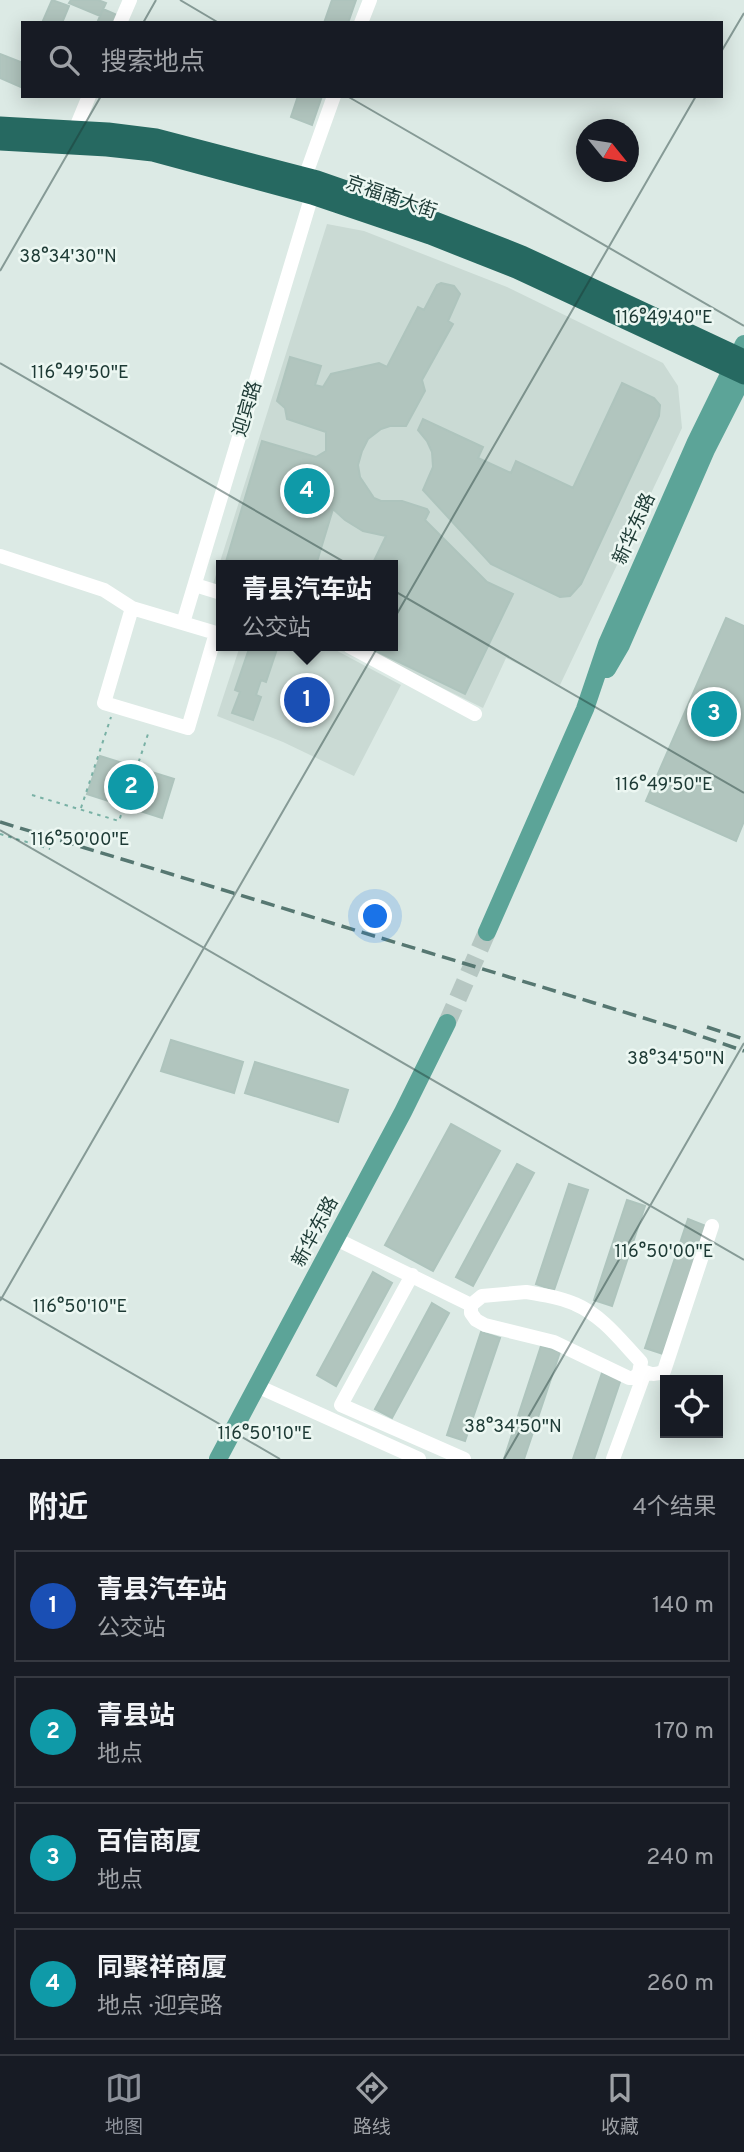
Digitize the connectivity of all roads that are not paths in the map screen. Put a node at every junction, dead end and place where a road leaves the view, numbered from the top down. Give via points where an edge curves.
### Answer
1 (130, 0) edge
2 (370, 0) edge
3 (121, 21) edge
4 (362, 21) edge
5 (88, 98) edge
6 (333, 98) edge
7 (0, 126) edge
8 (75, 130) junction
9 (0, 141) edge
10 (309, 186) junction
11 (741, 365) edge
12 (0, 556) edge
13 (195, 584) junction
14 (216, 591) edge
15 (132, 608) junction
16 (183, 623) junction
17 (358, 651) edge
18 (475, 714) dead end
19 (487, 932) tunnel mouth
20 (447, 1023) tunnel mouth
21 (712, 1226) dead end
22 (336, 1238) junction
23 (412, 1275) junction
24 (471, 1305) junction
25 (642, 1371) junction
26 (257, 1386) junction
27 (218, 1459) edge
28 (419, 1459) edge
29 (464, 1459) edge
30 (613, 1459) edge

1 - 3 street
2 - 4 street
5 - 8 street
6 - 10 street, 迎宾路
7 - 8 highway, 京福南大街
8 - 10 highway, 京福南大街 via 156,138
9 - 10 highway, 京福南大街 via 153,152
10 - 11 highway, 京福南大街 via 403,209 509,250
10 - 13 street, 迎宾路
11 - 19 main road, 新华东路 via 621,645 585,709
12 - 15 street via 104,590
13 - 14 street
13 - 16 street, 迎宾路
15 - 16 street
15 - 16 street via 104,703 188,728 216,633
17 - 18 street
20 - 22 main road, 新华东路
21 - 25 street via 664,1371
22 - 23 street
22 - 26 main road, 新华东路
23 - 24 street
23 - 29 street via 341,1405
24 - 25 street via 471,1313 485,1325 568,1347 629,1378
24 - 25 street via 482,1296 526,1292 576,1304 619,1337 642,1362
25 - 30 street
26 - 27 main road, 新华东路
26 - 28 street

